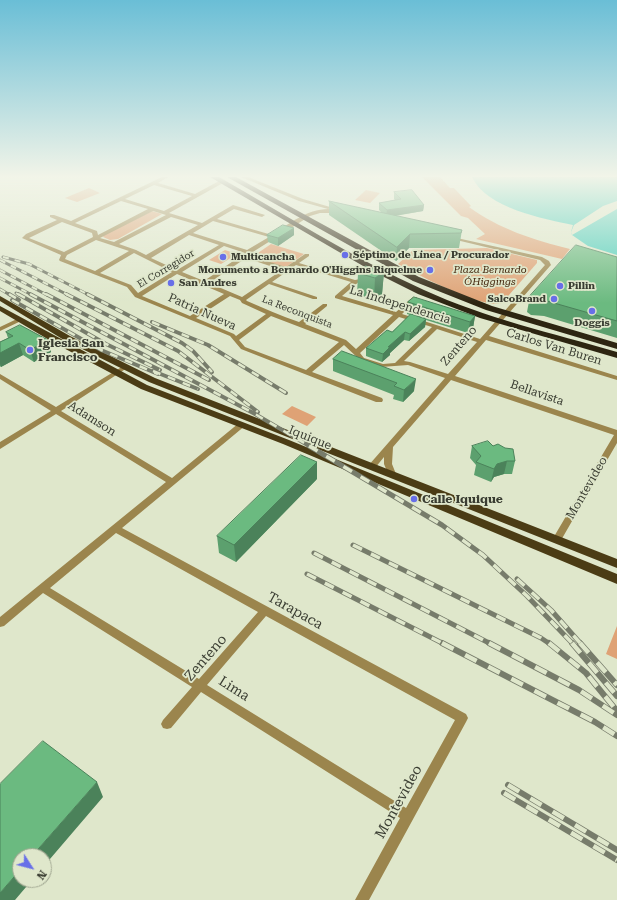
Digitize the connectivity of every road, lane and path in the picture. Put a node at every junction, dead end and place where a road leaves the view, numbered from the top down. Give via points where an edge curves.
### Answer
1 (79, 219) edge
2 (133, 219) edge
3 (163, 219) edge
4 (183, 219) edge
5 (211, 219) edge
6 (216, 219) edge
7 (289, 219) edge
8 (299, 219) edge
9 (309, 219) edge
10 (61, 220) joint
11 (294, 222) junction
12 (71, 223) junction
13 (202, 225) junction
14 (188, 233) junction
15 (271, 236) junction
16 (446, 236) edge
17 (96, 238) junction
18 (115, 244) junction
19 (224, 244) junction
20 (134, 251) junction
21 (246, 254) junction
22 (307, 255) dead end
23 (63, 257) junction
24 (146, 258) junction
25 (294, 263) junction
26 (373, 268) junction
27 (286, 269) junction
28 (95, 272) junction
29 (178, 272) junction
30 (268, 282) junction
31 (356, 282) junction
32 (204, 284) junction
33 (228, 294) junction
34 (137, 296) junction
35 (0, 298) edge
36 (315, 298) dead end
37 (415, 298) edge
38 (243, 299) junction
39 (325, 305) dead end
40 (0, 308) edge
41 (505, 313) junction
42 (270, 314) junction
43 (397, 314) junction
44 (191, 318) junction
45 (19, 320) junction
46 (498, 321) junction
47 (300, 325) junction
48 (436, 327) junction
49 (0, 329) edge
50 (236, 339) junction
51 (482, 339) junction
52 (344, 341) junction
53 (617, 346) edge
54 (356, 353) junction
55 (617, 355) edge
56 (398, 364) junction
57 (120, 370) junction
58 (308, 373) junction
59 (0, 376) edge
60 (450, 376) junction
61 (617, 378) edge
62 (379, 400) dead end
63 (56, 410) junction
64 (242, 425) junction
65 (273, 427) junction
66 (617, 434) edge
67 (0, 446) edge
68 (389, 446) junction
69 (372, 466) junction
70 (392, 474) junction
71 (172, 482) junction
72 (411, 494) junction
73 (115, 529) junction
74 (557, 540) junction
75 (617, 564) edge
76 (617, 579) edge
77 (43, 588) junction
78 (265, 610) junction
79 (0, 623) edge
80 (200, 686) junction
81 (462, 718) joint
82 (167, 724) dead end
83 (408, 816) junction
84 (362, 900) edge

1 - 12 street
2 - 17 street
3 - 18 street
4 - 13 street
5 - 13 street
6 - 15 street
7 - 11 highway
8 - 11 street
9 - 41 highway via 416,279
10 - 12 street, La Reconquista
10 - 23 street, Patria Nueva via 25,238
11 - 15 street
11 - 26 highway
12 - 17 street, La Reconquista via 95,232
13 - 14 street
14 - 19 street
14 - 24 street
15 - 21 street
16 - 41 street, Zenteno via 547,262 548,265
17 - 18 street, La Reconquista
17 - 23 street
18 - 20 street, La Reconquista
19 - 21 street
19 - 29 street, El Corregidor
20 - 24 street, La Reconquista
20 - 28 street
21 - 27 street
21 - 32 street
22 - 25 street
23 - 28 street, Patria Nueva
24 - 29 street, La Reconquista
25 - 27 street
25 - 31 street
26 - 31 street
26 - 46 highway via 421,292
27 - 30 street
28 - 34 street, Patria Nueva via 129,286
29 - 32 street, La Reconquista
29 - 34 street, El Corregidor
30 - 36 street
30 - 38 street
31 - 43 street, La Independencia via 337,297
32 - 33 street, La Reconquista
33 - 38 street, La Reconquista
33 - 44 street
34 - 44 street, Patria Nueva
35 - 57 main road, Iquique
37 - 43 street
38 - 42 street, La Reconquista via 244,302
39 - 47 street
40 - 45 main road, Iquique
41 - 46 street, Zenteno
41 - 53 highway
42 - 47 street, La Reconquista
42 - 50 street
43 - 48 street, La Independencia
43 - 54 street
44 - 50 street, Patria Nueva
45 - 49 street
45 - 57 main road, Iquique
46 - 51 street, Zenteno
46 - 55 highway
47 - 52 street, La Reconquista
48 - 51 street, La Independencia
48 - 56 street
50 - 58 street, Patria Nueva via 243,348
51 - 60 street, Zenteno
51 - 61 street, Carlos Van Buren
52 - 54 street, La Reconquista
52 - 58 street
54 - 56 street, La Reconquista via 362,359 383,366
56 - 60 street, La Reconquista via 408,363
57 - 63 street
57 - 64 main road, Iquique via 175,400
57 - 65 main road, Iquique
58 - 62 street, Patria Nueva
59 - 63 street, Adamson
60 - 66 street, Bellavista
60 - 68 street, Zenteno
63 - 67 street
63 - 71 street, Adamson
64 - 65 main road via 261,424
64 - 71 street
64 - 72 main road, Iquique
65 - 69 main road, Iquique
66 - 74 street, Montevideo
68 - 69 street, Zenteno
68 - 70 street via 388,464
69 - 70 main road, Iquique
70 - 72 main road via 396,482
70 - 74 main road, Iquique
71 - 73 street
72 - 76 main road, Iquique
73 - 77 street
73 - 78 street, Tarapaca
74 - 75 main road, Iquique
77 - 79 street
77 - 80 street, Lima
78 - 80 street, Zenteno
78 - 81 street, Tarapaca
80 - 82 street, Zenteno
80 - 83 street, Lima
81 - 83 street, Montevideo
83 - 84 street, Montevideo

